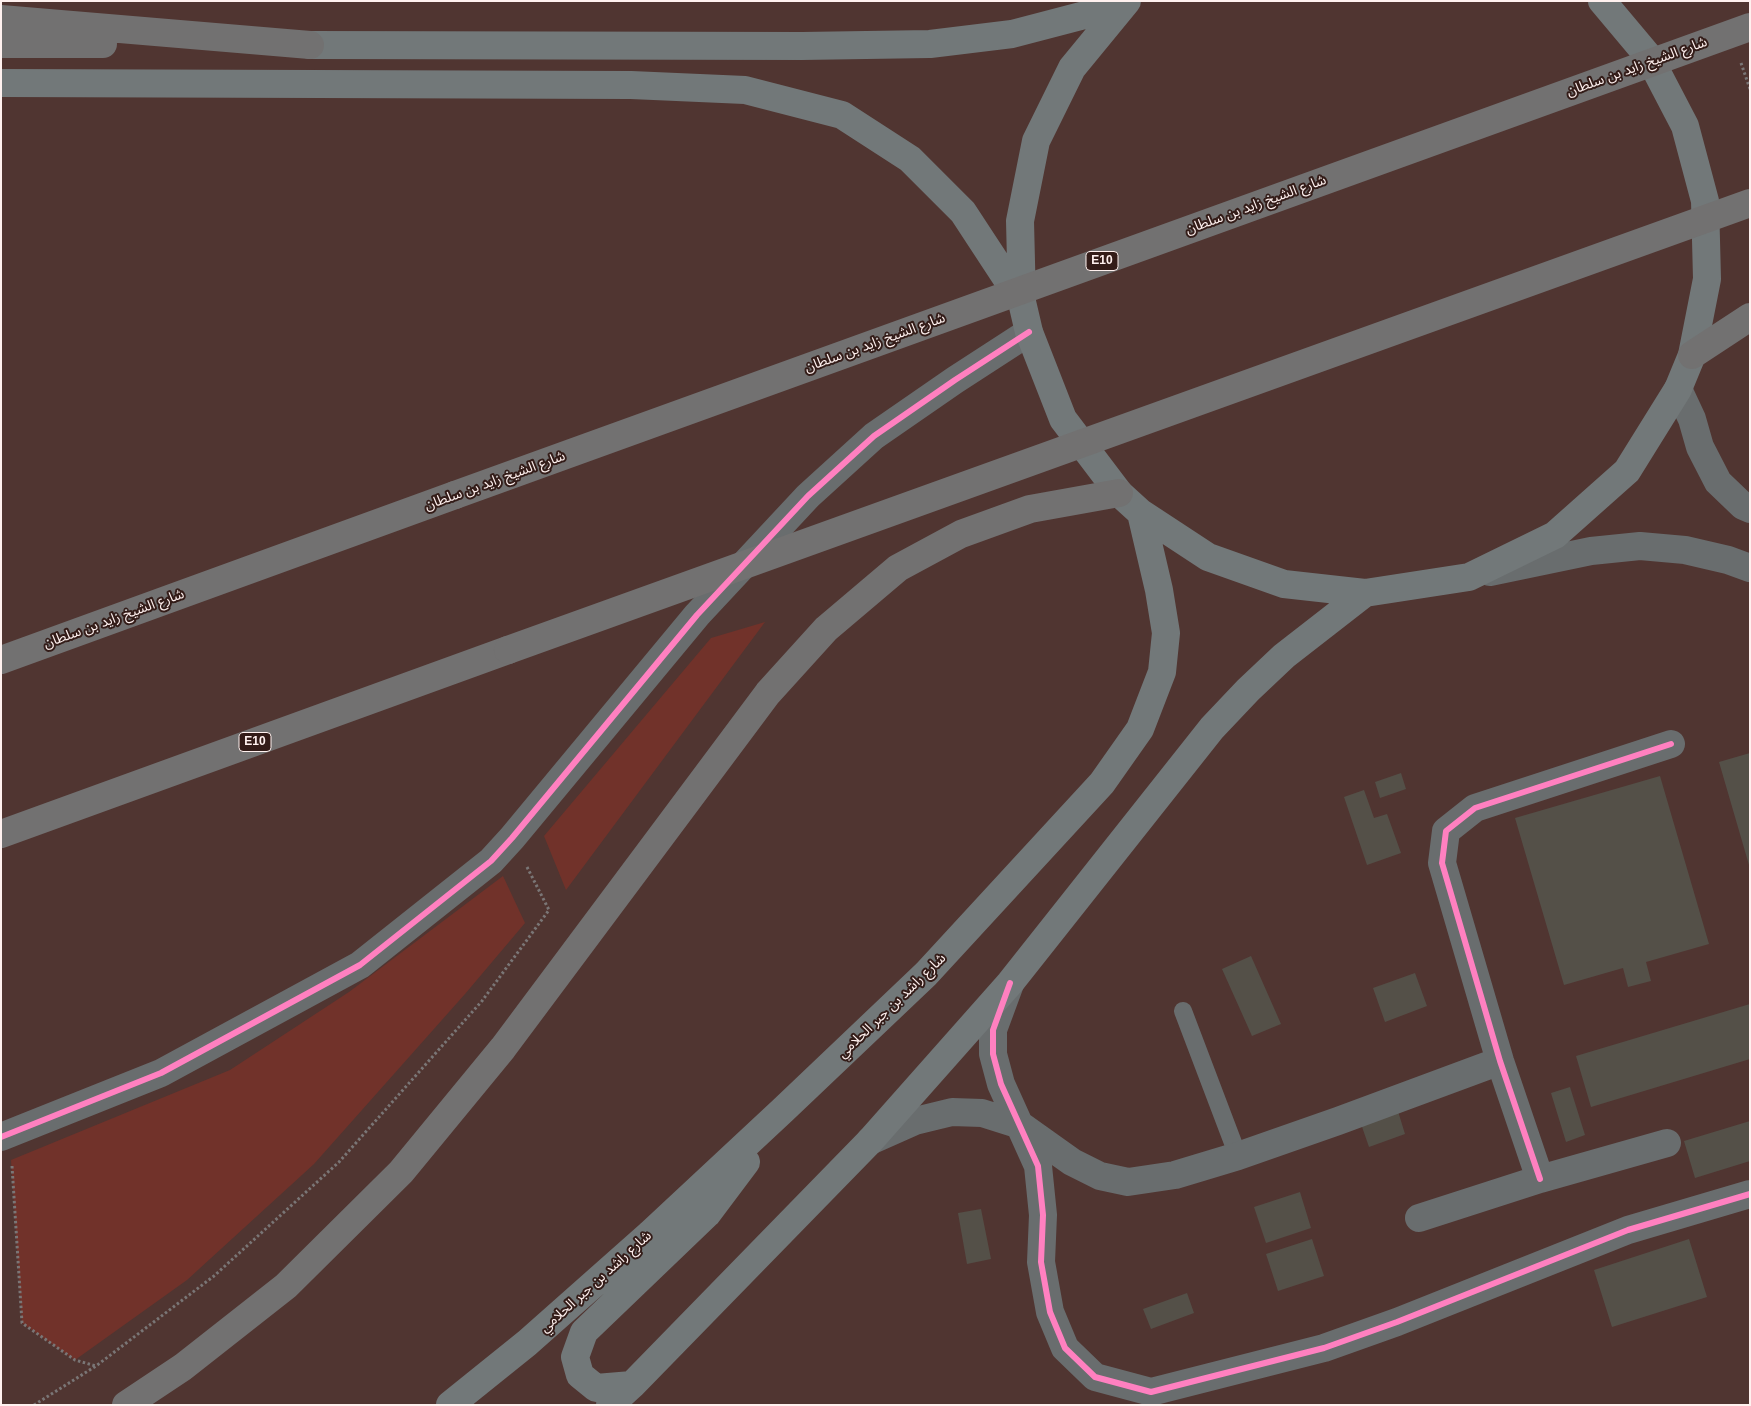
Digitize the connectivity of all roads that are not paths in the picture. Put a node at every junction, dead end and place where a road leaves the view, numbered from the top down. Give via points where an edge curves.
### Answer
1 (1602, 1) edge
2 (1125, 3) edge
3 (1, 19) edge
4 (1750, 27) edge
5 (1, 44) edge
6 (310, 45) junction
7 (1, 83) edge
8 (1750, 203) edge
9 (1022, 302) junction
10 (1750, 317) edge
11 (1029, 332) junction
12 (1692, 354) junction
13 (1678, 389) junction
14 (1119, 493) junction
15 (1750, 509) edge
16 (1141, 513) junction
17 (1750, 568) edge
18 (1468, 577) junction
19 (1365, 593) junction
20 (1, 660) edge
21 (1671, 744) dead end
22 (1, 834) edge
23 (1010, 983) junction
24 (1183, 1011) dead end
25 (1500, 1060) junction
26 (783, 1110) junction
27 (1020, 1126) junction
28 (2, 1137) edge
29 (870, 1141) junction
30 (1667, 1143) dead end
31 (1238, 1156) junction
32 (1540, 1180) junction
33 (1750, 1194) edge
34 (1419, 1218) dead end
35 (632, 1385) junction
36 (126, 1405) edge
37 (450, 1405) edge
38 (610, 1405) edge

1 - 12 main road via 1650,57 1681,117 1705,201 1707,279
2 - 6 main road via 1012,34 930,44
2 - 9 main road via 1072,68 1036,141 1020,221
3 - 6 highway
4 - 20 highway, شارع الشيخ زايد بن سلطان / E10, bridge
5 - 6 highway
7 - 9 main road via 631,85 746,90 842,115 910,158 963,212
8 - 22 highway, E10, bridge
9 - 11 main road
10 - 12 highway
11 - 14 main road via 1062,419
11 - 28 street via 874,436 808,496 697,615 491,861 360,964 161,1073
12 - 13 main road
13 - 15 street via 1700,447 1718,482
13 - 18 main road via 1627,471 1606,490 1555,534
14 - 16 main road
14 - 36 highway via 1030,509 961,534 898,568 826,629 768,693 503,1048 401,1172 286,1286 183,1366
16 - 19 main road via 1208,557 1284,584
16 - 26 main road, شارع راشد بن جبر الحلامي via 1166,633 1162,672 1140,729 1102,783 926,974
17 - 18 street via 1684,550 1640,546 1591,551
18 - 19 main road
19 - 23 main road via 1284,656 1212,728
21 - 25 street via 1476,808 1446,830 1442,863
23 - 27 street via 993,1030 993,1054 1001,1084
23 - 29 main road
24 - 31 lane
25 - 31 street
25 - 32 street
26 - 35 main road via 707,1214 584,1332 575,1357 580,1375 596,1388
26 - 37 main road, شارع راشد بن جبر الحلامي via 527,1343
27 - 29 street via 982,1113 952,1112 915,1121
27 - 31 street via 1072,1162 1100,1176 1128,1182 1175,1175
27 - 33 street via 1038,1166 1043,1215 1041,1262 1050,1312 1064,1348 1095,1377 1151,1392 1324,1348 1628,1230
29 - 35 main road
30 - 32 street
32 - 34 street
35 - 38 main road

